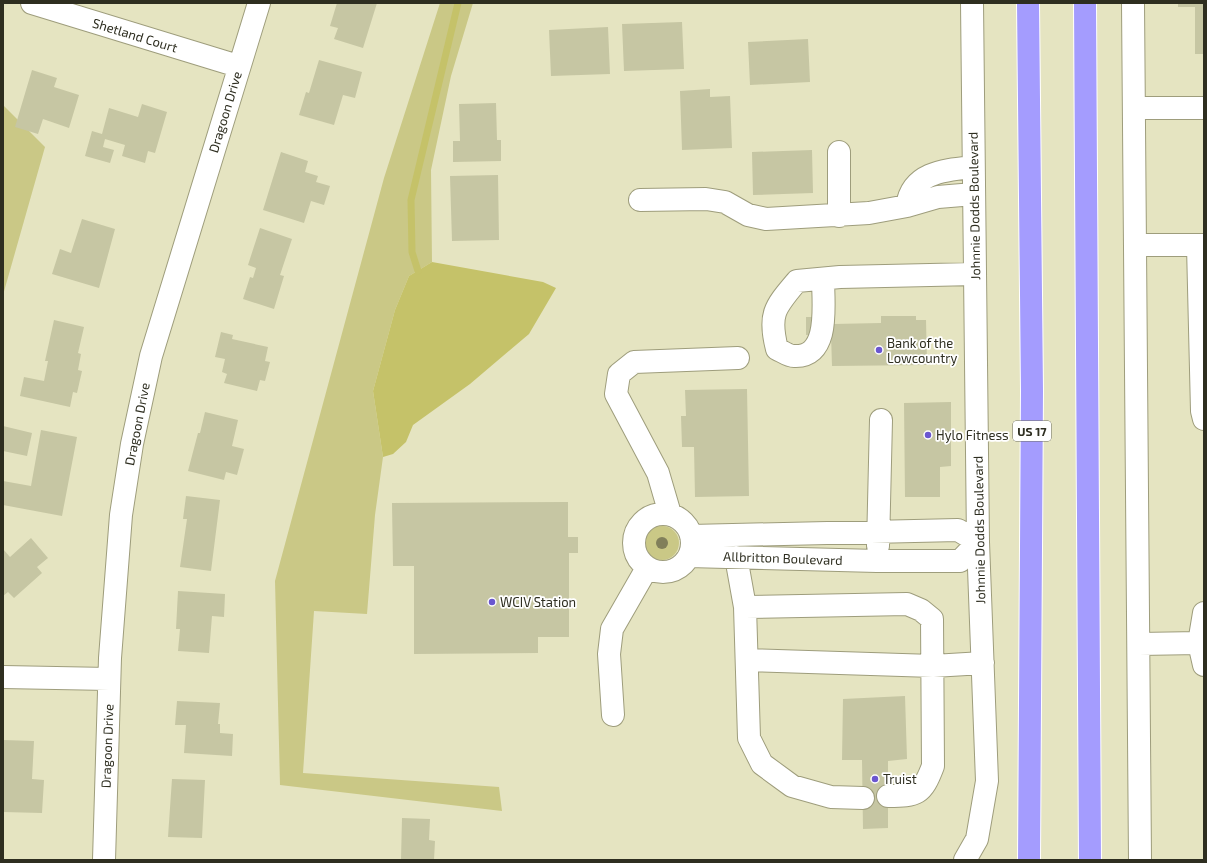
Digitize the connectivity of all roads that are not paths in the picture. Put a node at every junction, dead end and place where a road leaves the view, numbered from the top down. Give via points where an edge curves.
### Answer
1 (32, 3) edge
2 (259, 3) edge
3 (972, 3) edge
4 (1028, 3) edge
5 (1085, 3) edge
6 (1133, 3) edge
7 (238, 66) junction
8 (1134, 108) junction
9 (1204, 108) edge
10 (838, 152) dead end
11 (973, 168) junction
12 (974, 194) junction
13 (640, 200) dead end
14 (907, 206) junction
15 (839, 216) junction
16 (1135, 245) junction
17 (1201, 245) edge
18 (975, 274) junction
19 (832, 278) dead end
20 (738, 358) dead end
21 (881, 420) dead end
22 (1204, 420) edge
23 (670, 514) junction
24 (878, 532) junction
25 (978, 542) junction
26 (690, 546) junction
27 (736, 557) junction
28 (877, 561) junction
29 (647, 568) junction
30 (744, 607) junction
31 (1204, 613) edge
32 (1139, 644) junction
33 (1199, 644) junction
34 (747, 660) junction
35 (983, 663) junction
36 (1204, 665) edge
37 (933, 666) junction
38 (3, 677) edge
39 (109, 680) junction
40 (612, 716) dead end
41 (888, 796) dead end
42 (863, 798) dead end
43 (104, 860) edge
44 (965, 860) edge
45 (1029, 860) edge
46 (1090, 860) edge
47 (1140, 860) edge

1 - 7 street, Shetland Court
2 - 7 street, Dragoon Drive
3 - 11 street, Johnnie Dodds Boulevard
4 - 45 highway, US 17 via 1032,391
5 - 46 highway
6 - 8 street
7 - 39 street, Dragoon Drive via 151,356 135,429 121,515
8 - 9 street
8 - 16 street
10 - 15 street
11 - 12 street, Johnnie Dodds Boulevard
11 - 14 street via 950,169 925,177 909,194
12 - 14 street via 938,197
12 - 18 street, Johnnie Dodds Boulevard
13 - 15 street via 706,199 725,202 748,215 766,220
14 - 15 street
16 - 17 street
16 - 32 street
17 - 22 street
18 - 19 street
18 - 25 street, Johnnie Dodds Boulevard
20 - 23 street via 634,362 619,374 616,394 658,473
21 - 24 street
23 - 26 street via 683,521
23 - 29 street via 656,514 644,520 635,532 633,546 638,559
24 - 25 street, Allbritton Boulevard via 958,530
24 - 26 street, Allbritton Boulevard
24 - 28 street
25 - 28 street, Allbritton Boulevard via 960,561
25 - 35 street, Johnnie Dodds Boulevard
26 - 27 street, Allbritton Boulevard
26 - 29 street via 682,566 671,572
27 - 28 street, Allbritton Boulevard
27 - 30 street
29 - 40 street via 612,629 609,654
30 - 34 street
30 - 37 street via 907,604 921,610 932,619
31 - 33 street
32 - 33 street
32 - 47 street
33 - 36 street
34 - 37 street
34 - 42 street via 749,738 762,764 792,786 831,797
35 - 37 street
35 - 44 street, Johnnie Dodds Boulevard via 987,781 977,839
37 - 41 street via 933,766 926,784 912,796
38 - 39 street
39 - 43 street, Dragoon Drive

